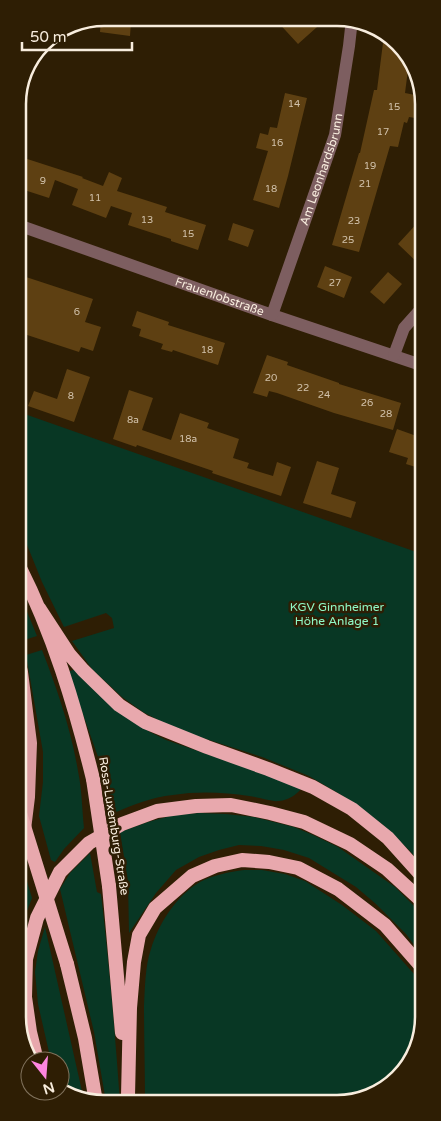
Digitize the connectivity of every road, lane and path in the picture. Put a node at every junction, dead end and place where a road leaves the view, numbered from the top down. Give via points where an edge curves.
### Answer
1 (351, 28) edge
2 (26, 228) edge
3 (272, 315) junction
4 (415, 316) edge
5 (394, 354) junction
6 (415, 362) edge
7 (26, 581) edge
8 (39, 608) junction
9 (26, 704) edge
10 (26, 821) edge
11 (26, 832) edge
12 (415, 867) edge
13 (415, 895) edge
14 (26, 959) edge
15 (415, 959) edge
16 (26, 1004) edge
17 (35, 1051) edge
18 (94, 1094) edge
19 (129, 1095) edge
20 (129, 1095) edge

1 - 3 street, Am Leonhardsbrunn via 334,135
2 - 3 street, Frauenlobstraße
3 - 5 street, Frauenlobstraße
4 - 5 street via 404,328
5 - 6 street, Frauenlobstraße
7 - 8 highway, Rosa-Luxemburg-Straße
8 - 12 highway via 83,670 119,705 146,722 207,748 313,787 352,809 388,838
8 - 19 highway, Rosa-Luxemburg-Straße, bridge via 71,696 93,779 109,886
9 - 10 main road via 31,743
11 - 18 highway, bridge via 67,964
13 - 14 highway via 350,844 304,822 231,805 157,811 122,824 89,842 60,872 37,918
15 - 20 highway via 385,925 338,889 298,868 242,860 215,866 192,876 155,908 139,935 130,1008
16 - 17 highway

